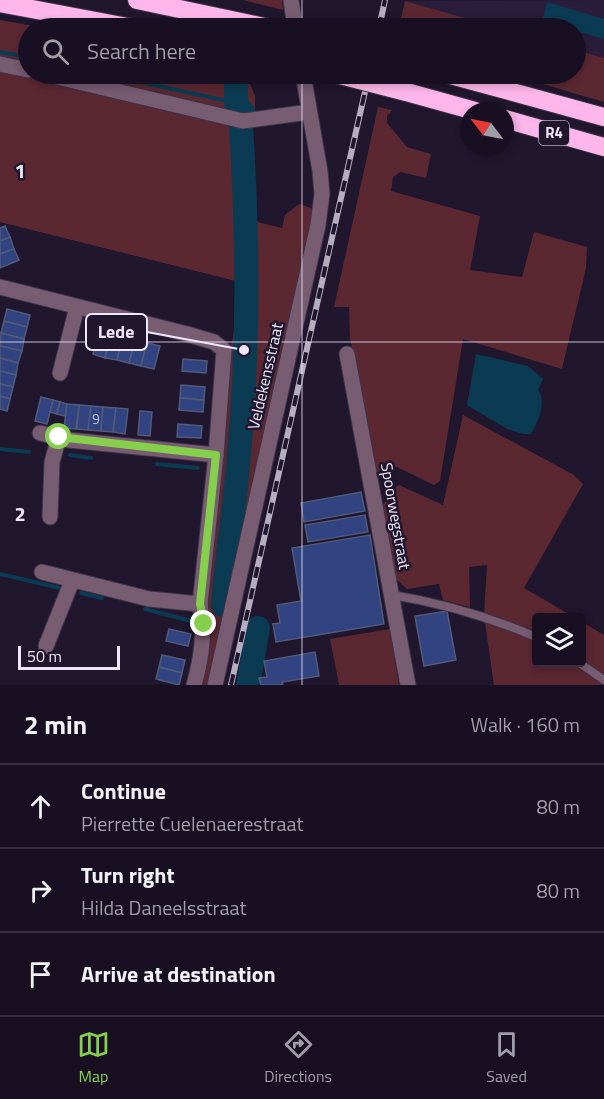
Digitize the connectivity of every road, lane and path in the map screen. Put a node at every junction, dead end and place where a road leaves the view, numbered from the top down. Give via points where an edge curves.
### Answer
1 (137, 0) edge
2 (291, 0) edge
3 (0, 3) edge
4 (80, 18) edge
5 (222, 18) edge
6 (294, 18) edge
7 (0, 64) edge
8 (18, 68) edge
9 (87, 84) edge
10 (305, 84) edge
11 (375, 84) edge
12 (484, 84) edge
13 (460, 107) edge
14 (309, 112) junction
15 (604, 117) edge
16 (514, 122) edge
17 (604, 147) edge
18 (0, 287) edge
19 (77, 307) junction
20 (347, 354) dead end
21 (60, 373) dead end
22 (40, 433) dead end
23 (59, 437) junction
24 (216, 455) junction
25 (50, 518) dead end
26 (42, 572) dead end
27 (72, 580) junction
28 (392, 595) junction
29 (200, 604) junction
30 (532, 635) edge
31 (46, 646) dead end
32 (584, 667) edge
33 (604, 680) edge
34 (194, 685) edge
35 (215, 685) edge
36 (408, 685) edge

1 - 5 highway
2 - 6 street
3 - 4 highway
7 - 8 street
9 - 14 street via 243,121
10 - 14 street, Veldekensstraat
11 - 13 highway, bridge
12 - 15 highway, R4
14 - 35 street, Veldekensstraat via 322,194 318,225
16 - 17 highway, R4
18 - 19 street
19 - 21 street
19 - 24 street via 187,334 214,342 224,350
20 - 28 street, Spoorwegstraat
22 - 23 street
23 - 24 street
23 - 25 street via 52,462
24 - 29 street
26 - 27 street
27 - 29 street via 149,599
27 - 31 street
28 - 30 lane via 442,603
28 - 36 street, Spoorwegstraat
29 - 34 street via 203,651
32 - 33 lane

